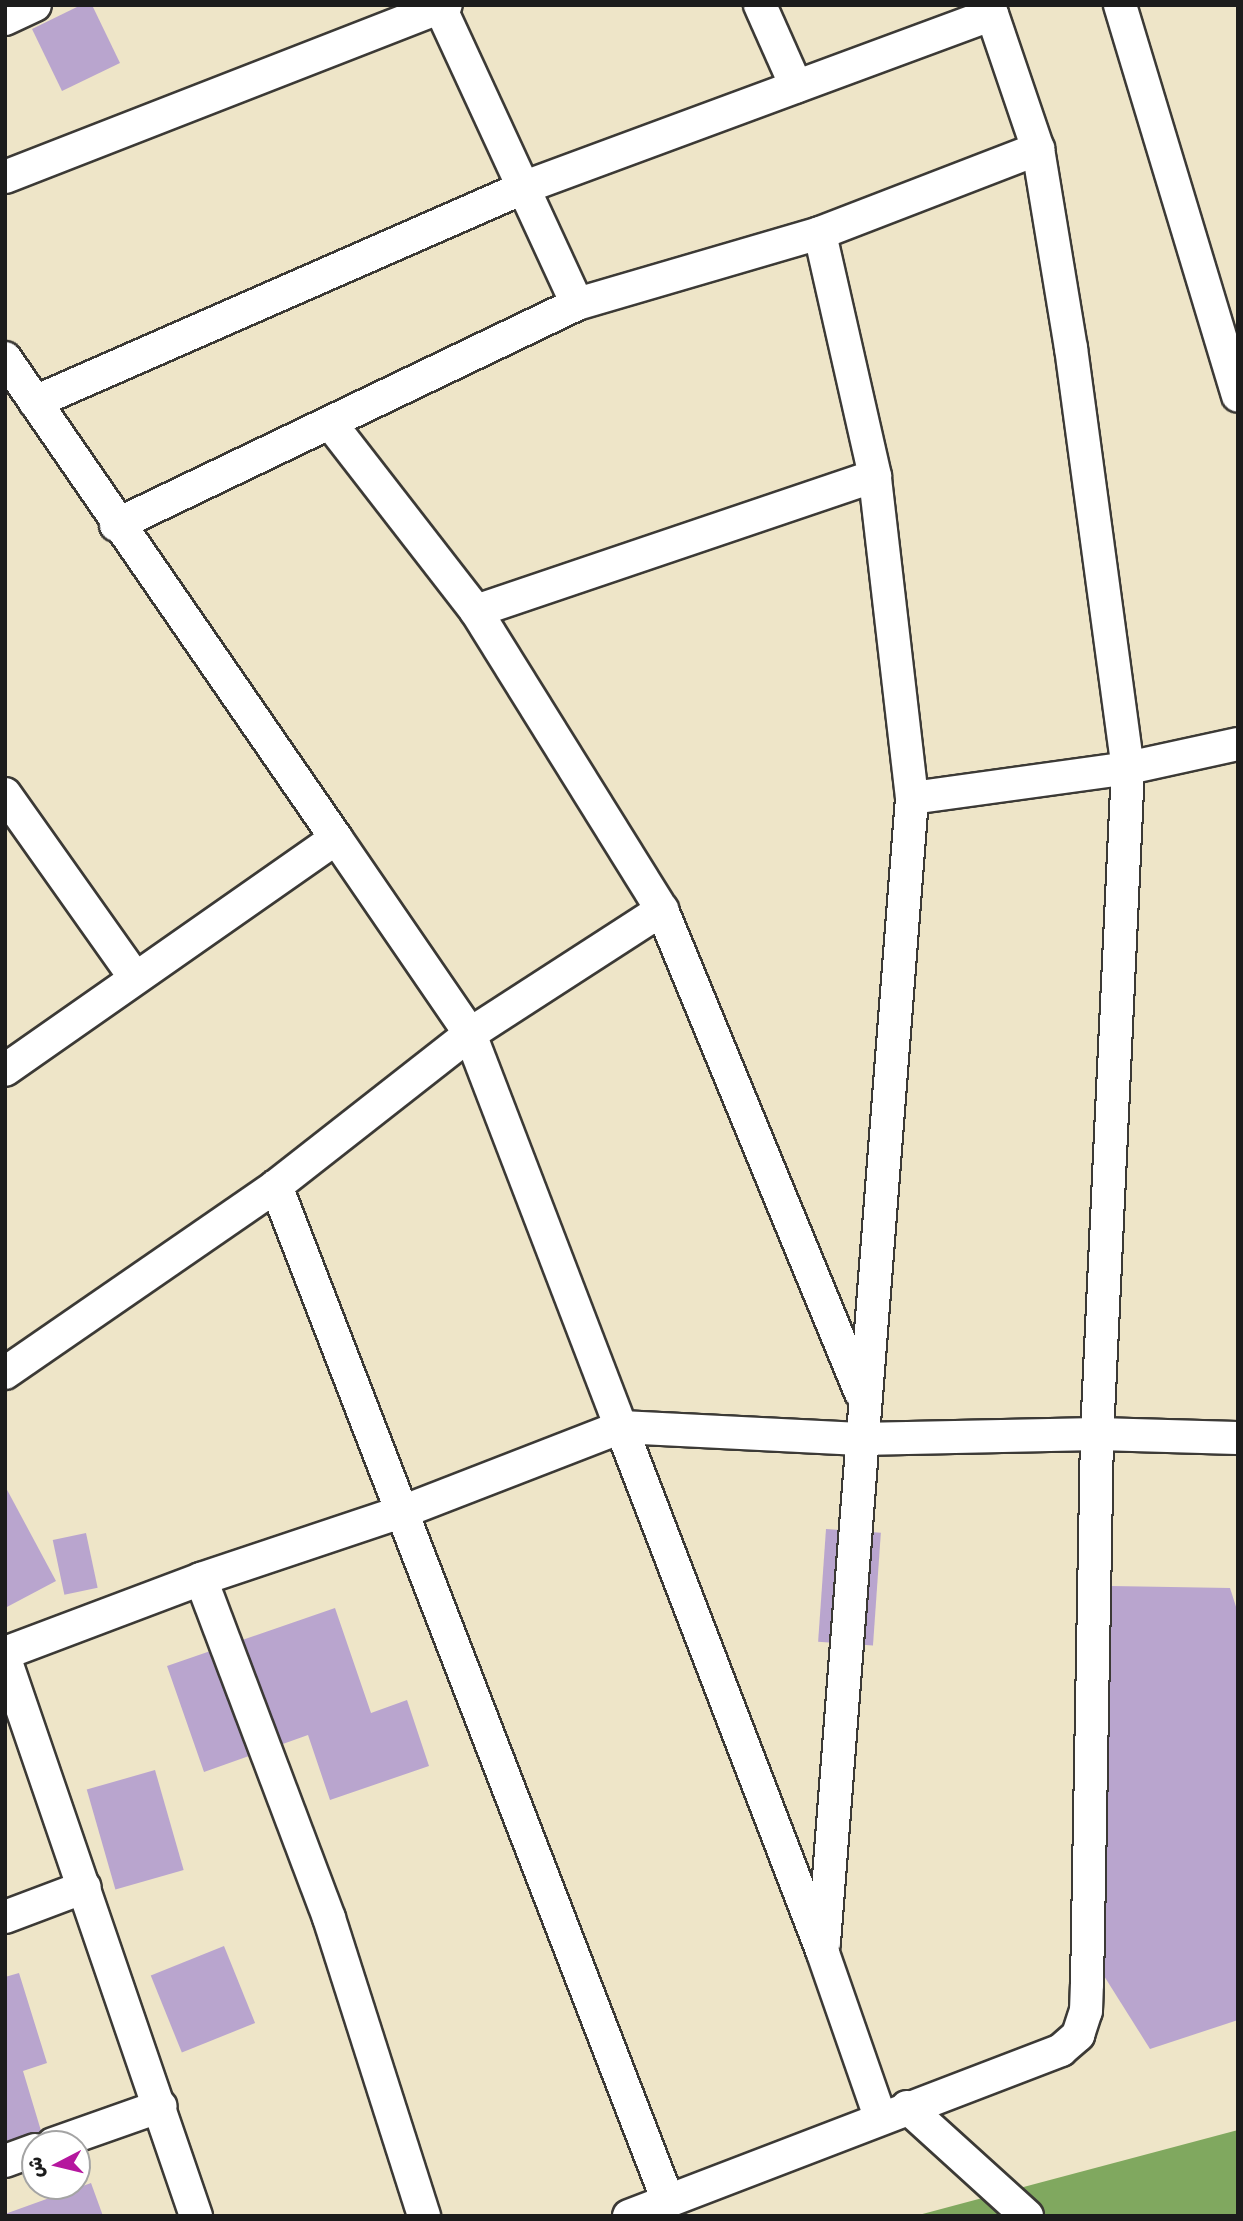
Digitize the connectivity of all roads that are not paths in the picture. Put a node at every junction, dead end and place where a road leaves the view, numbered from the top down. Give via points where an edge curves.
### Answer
1 (35, 5) edge
2 (761, 5) edge
3 (1120, 5) edge
4 (441, 6) edge
5 (990, 10) edge
6 (5, 19) edge
7 (796, 86) junction
8 (1038, 149) junction
9 (5, 177) edge
10 (525, 187) junction
11 (820, 233) junction
12 (577, 304) junction
13 (5, 358) edge
14 (1238, 396) edge
15 (35, 402) junction
16 (331, 424) junction
17 (875, 476) junction
18 (116, 525) junction
19 (476, 611) junction
20 (1238, 744) edge
21 (1128, 768) junction
22 (5, 794) edge
23 (912, 798) junction
24 (336, 838) junction
25 (662, 910) junction
26 (135, 976) junction
27 (470, 1034) junction
28 (5, 1070) edge
29 (276, 1186) junction
30 (5, 1373) edge
31 (863, 1398) junction
32 (621, 1427) junction
33 (1097, 1434) junction
34 (1238, 1438) edge
35 (860, 1439) junction
36 (404, 1511) junction
37 (201, 1578) junction
38 (5, 1653) edge
39 (5, 1659) edge
40 (85, 1887) junction
41 (5, 1917) edge
42 (823, 1952) junction
43 (161, 2106) junction
44 (894, 2112) junction
45 (91, 2131) edge
46 (667, 2198) junction
47 (196, 2216) edge
48 (424, 2216) edge
49 (629, 2216) edge
50 (1027, 2216) edge

1 - 6 street
2 - 7 street
3 - 14 street
4 - 9 street
4 - 10 street
5 - 7 street
5 - 8 street
7 - 10 street
8 - 11 street
8 - 21 street via 1071,348
10 - 12 street
10 - 15 street
11 - 12 street
11 - 17 street
12 - 16 street
13 - 15 street
15 - 18 street
16 - 18 street
16 - 19 street
17 - 19 street
17 - 23 street
18 - 24 street
19 - 25 street
20 - 21 street
21 - 23 street
21 - 33 street
22 - 26 street
23 - 31 street
24 - 26 street
24 - 27 street
25 - 27 street
25 - 31 street
26 - 28 street
27 - 29 street
27 - 32 street
29 - 30 street
29 - 36 street
31 - 35 street
32 - 35 street
32 - 36 street
32 - 42 street
33 - 34 street
33 - 35 street
33 - 44 street via 1086,2011 1077,2035 1061,2050
35 - 42 street
36 - 37 street
36 - 46 street
37 - 38 street
37 - 48 street via 329,1918
39 - 40 street
40 - 41 street
40 - 43 street
42 - 44 street
43 - 45 street
43 - 47 street
44 - 46 street
44 - 50 street
46 - 49 street

